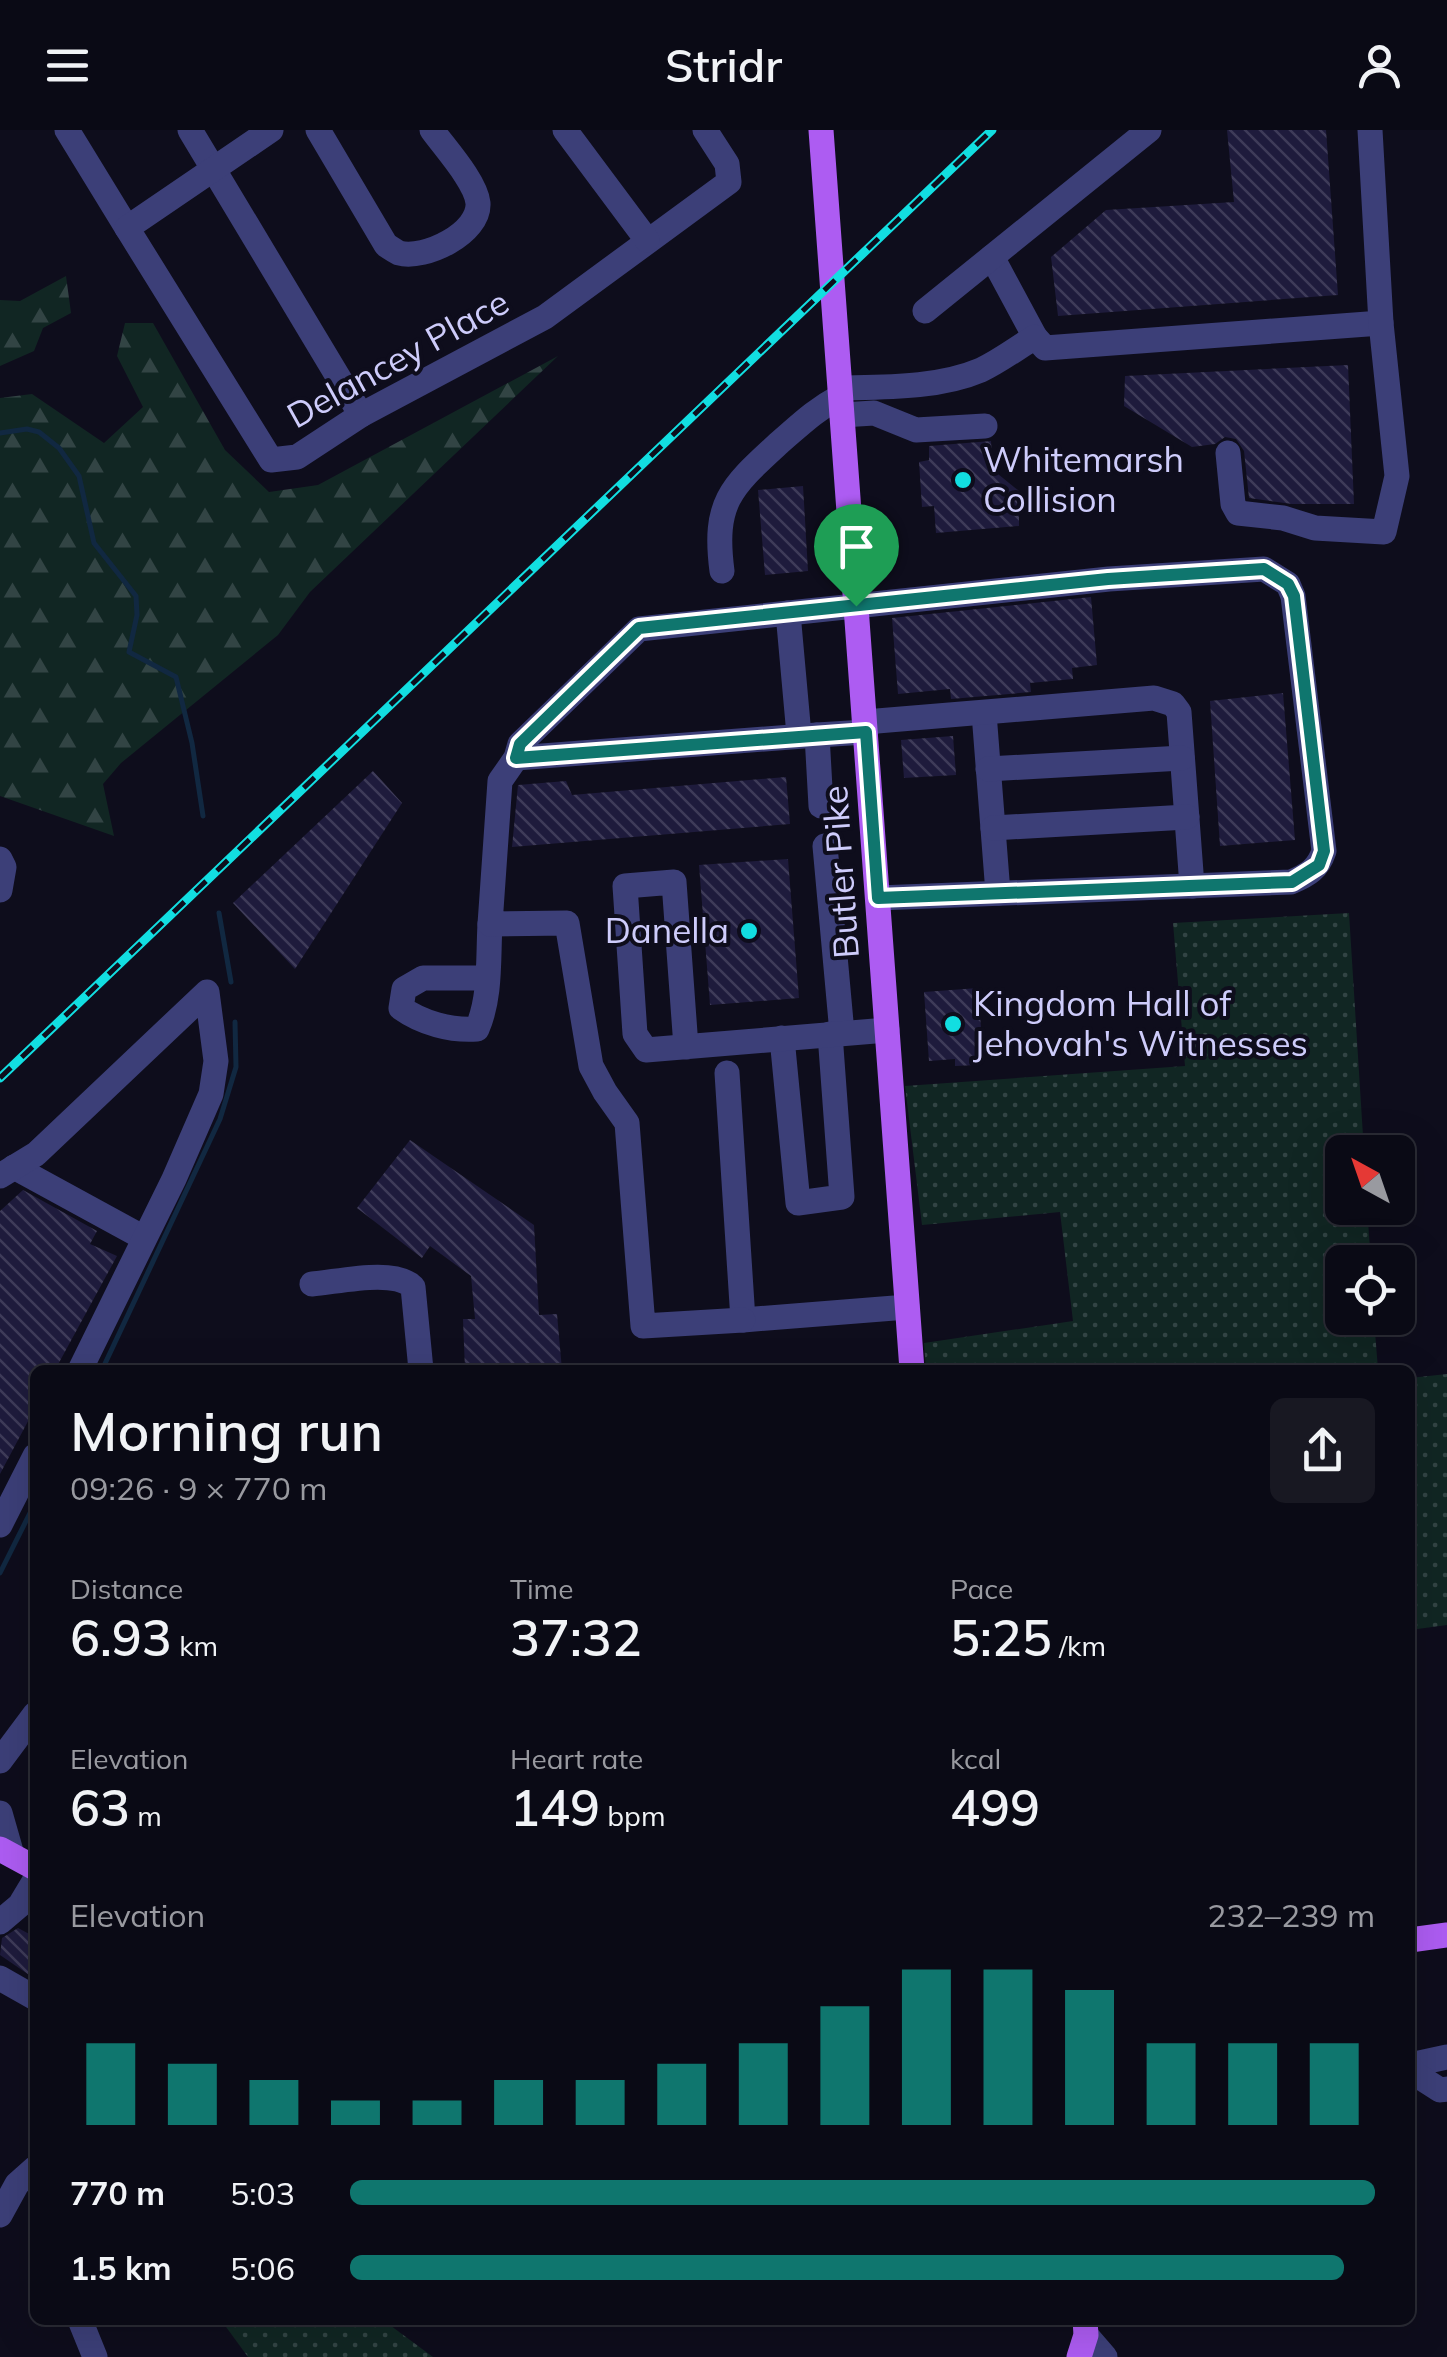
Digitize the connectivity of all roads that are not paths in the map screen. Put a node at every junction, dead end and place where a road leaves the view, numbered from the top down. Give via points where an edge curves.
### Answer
1 (67, 130) edge
2 (190, 130) edge
3 (271, 130) edge
4 (318, 130) edge
5 (432, 130) edge
6 (565, 130) edge
7 (705, 130) edge
8 (821, 130) edge
9 (1149, 130) edge
10 (1370, 130) edge
11 (215, 169) junction
12 (127, 228) junction
13 (647, 240) junction
14 (992, 257) junction
15 (925, 311) dead end
16 (1381, 322) junction
17 (1035, 337) junction
18 (841, 400) junction
19 (361, 415) junction
20 (986, 426) dead end
21 (1228, 453) dead end
22 (722, 571) dead end
23 (856, 606) junction
24 (788, 613) junction
25 (984, 712) junction
26 (865, 727) junction
27 (808, 735) junction
28 (516, 758) junction
29 (1182, 758) junction
30 (988, 768) junction
31 (821, 806) dead end
32 (1187, 817) junction
33 (993, 828) junction
34 (825, 846) dead end
35 (0, 859) edge
36 (1192, 886) junction
37 (0, 890) edge
38 (998, 893) junction
39 (878, 898) junction
40 (490, 924) junction
41 (487, 978) dead end
42 (888, 1030) junction
43 (836, 1034) junction
44 (782, 1038) junction
45 (686, 1046) junction
46 (727, 1074) dead end
47 (7, 1172) edge
48 (144, 1238) junction
49 (312, 1284) dead end
50 (908, 1306) junction
51 (743, 1320) junction
52 (82, 1365) edge
53 (421, 1365) edge
54 (912, 1365) edge
55 (30, 1466) edge
56 (0, 1525) edge
57 (30, 1721) edge
58 (0, 1761) edge
59 (0, 1813) edge
60 (6, 1852) edge
61 (30, 1865) edge
62 (30, 1890) edge
63 (18, 1914) edge
64 (1447, 1935) edge
65 (1415, 1939) edge
66 (0, 1978) edge
67 (30, 1995) edge
68 (1447, 2058) edge
69 (1415, 2065) edge
70 (1415, 2075) edge
71 (1447, 2089) edge
72 (30, 2172) edge
73 (0, 2215) edge
74 (82, 2325) edge
75 (1083, 2337) edge
76 (95, 2357) edge
77 (1105, 2357) edge

1 - 12 street, Delancey Place
2 - 11 street
3 - 11 street
4 - 5 street via 386,245 418,254 465,231 478,204 473,186
6 - 13 street
7 - 13 street, Delancey Place via 727,164 729,182
8 - 18 main road, Butler Pike
9 - 14 street
10 - 16 street
11 - 12 street
11 - 19 street
12 - 19 street, Delancey Place via 271,460 296,457
13 - 19 street, Delancey Place via 545,317
14 - 15 street
14 - 17 street
16 - 17 street via 1045,348
16 - 21 street via 1396,476 1384,532 1238,513
17 - 18 street via 964,376
18 - 20 street via 916,430
18 - 22 street via 812,411 734,484 717,536
18 - 23 main road, Butler Pike
23 - 24 street
23 - 26 main road, Butler Pike
23 - 36 street via 1264,569 1288,584 1324,851 1319,865 1292,882
24 - 27 street
24 - 28 street via 639,628 520,744
25 - 26 street
25 - 29 street via 1164,700 1179,712
25 - 30 street
26 - 27 street
26 - 39 main road, Butler Pike
27 - 28 street
27 - 31 street
28 - 40 street via 500,781
29 - 30 street
29 - 32 street
30 - 33 street
32 - 33 street
32 - 36 street
33 - 38 street
34 - 43 street
35 - 37 street
36 - 38 street
38 - 39 street
39 - 42 main road, Butler Pike
40 - 41 street
40 - 51 street via 567,924 592,1066 627,1123 644,1326
42 - 43 street
42 - 50 main road, Butler Pike
43 - 44 street
43 - 44 street via 842,1197 798,1203
44 - 45 street
45 - 45 street via 646,1050 635,1034 624,886 674,882
46 - 51 street
47 - 48 street
47 - 48 street via 36,1154 206,992 216,1062 211,1094
48 - 52 street
49 - 53 street via 385,1277 409,1282
50 - 51 street
50 - 54 main road, Butler Pike
55 - 56 street
57 - 58 street
59 - 60 street
60 - 61 main road
62 - 63 street
64 - 65 main road
66 - 67 street
68 - 69 street
70 - 71 street
72 - 73 street
74 - 76 street
75 - 77 street

